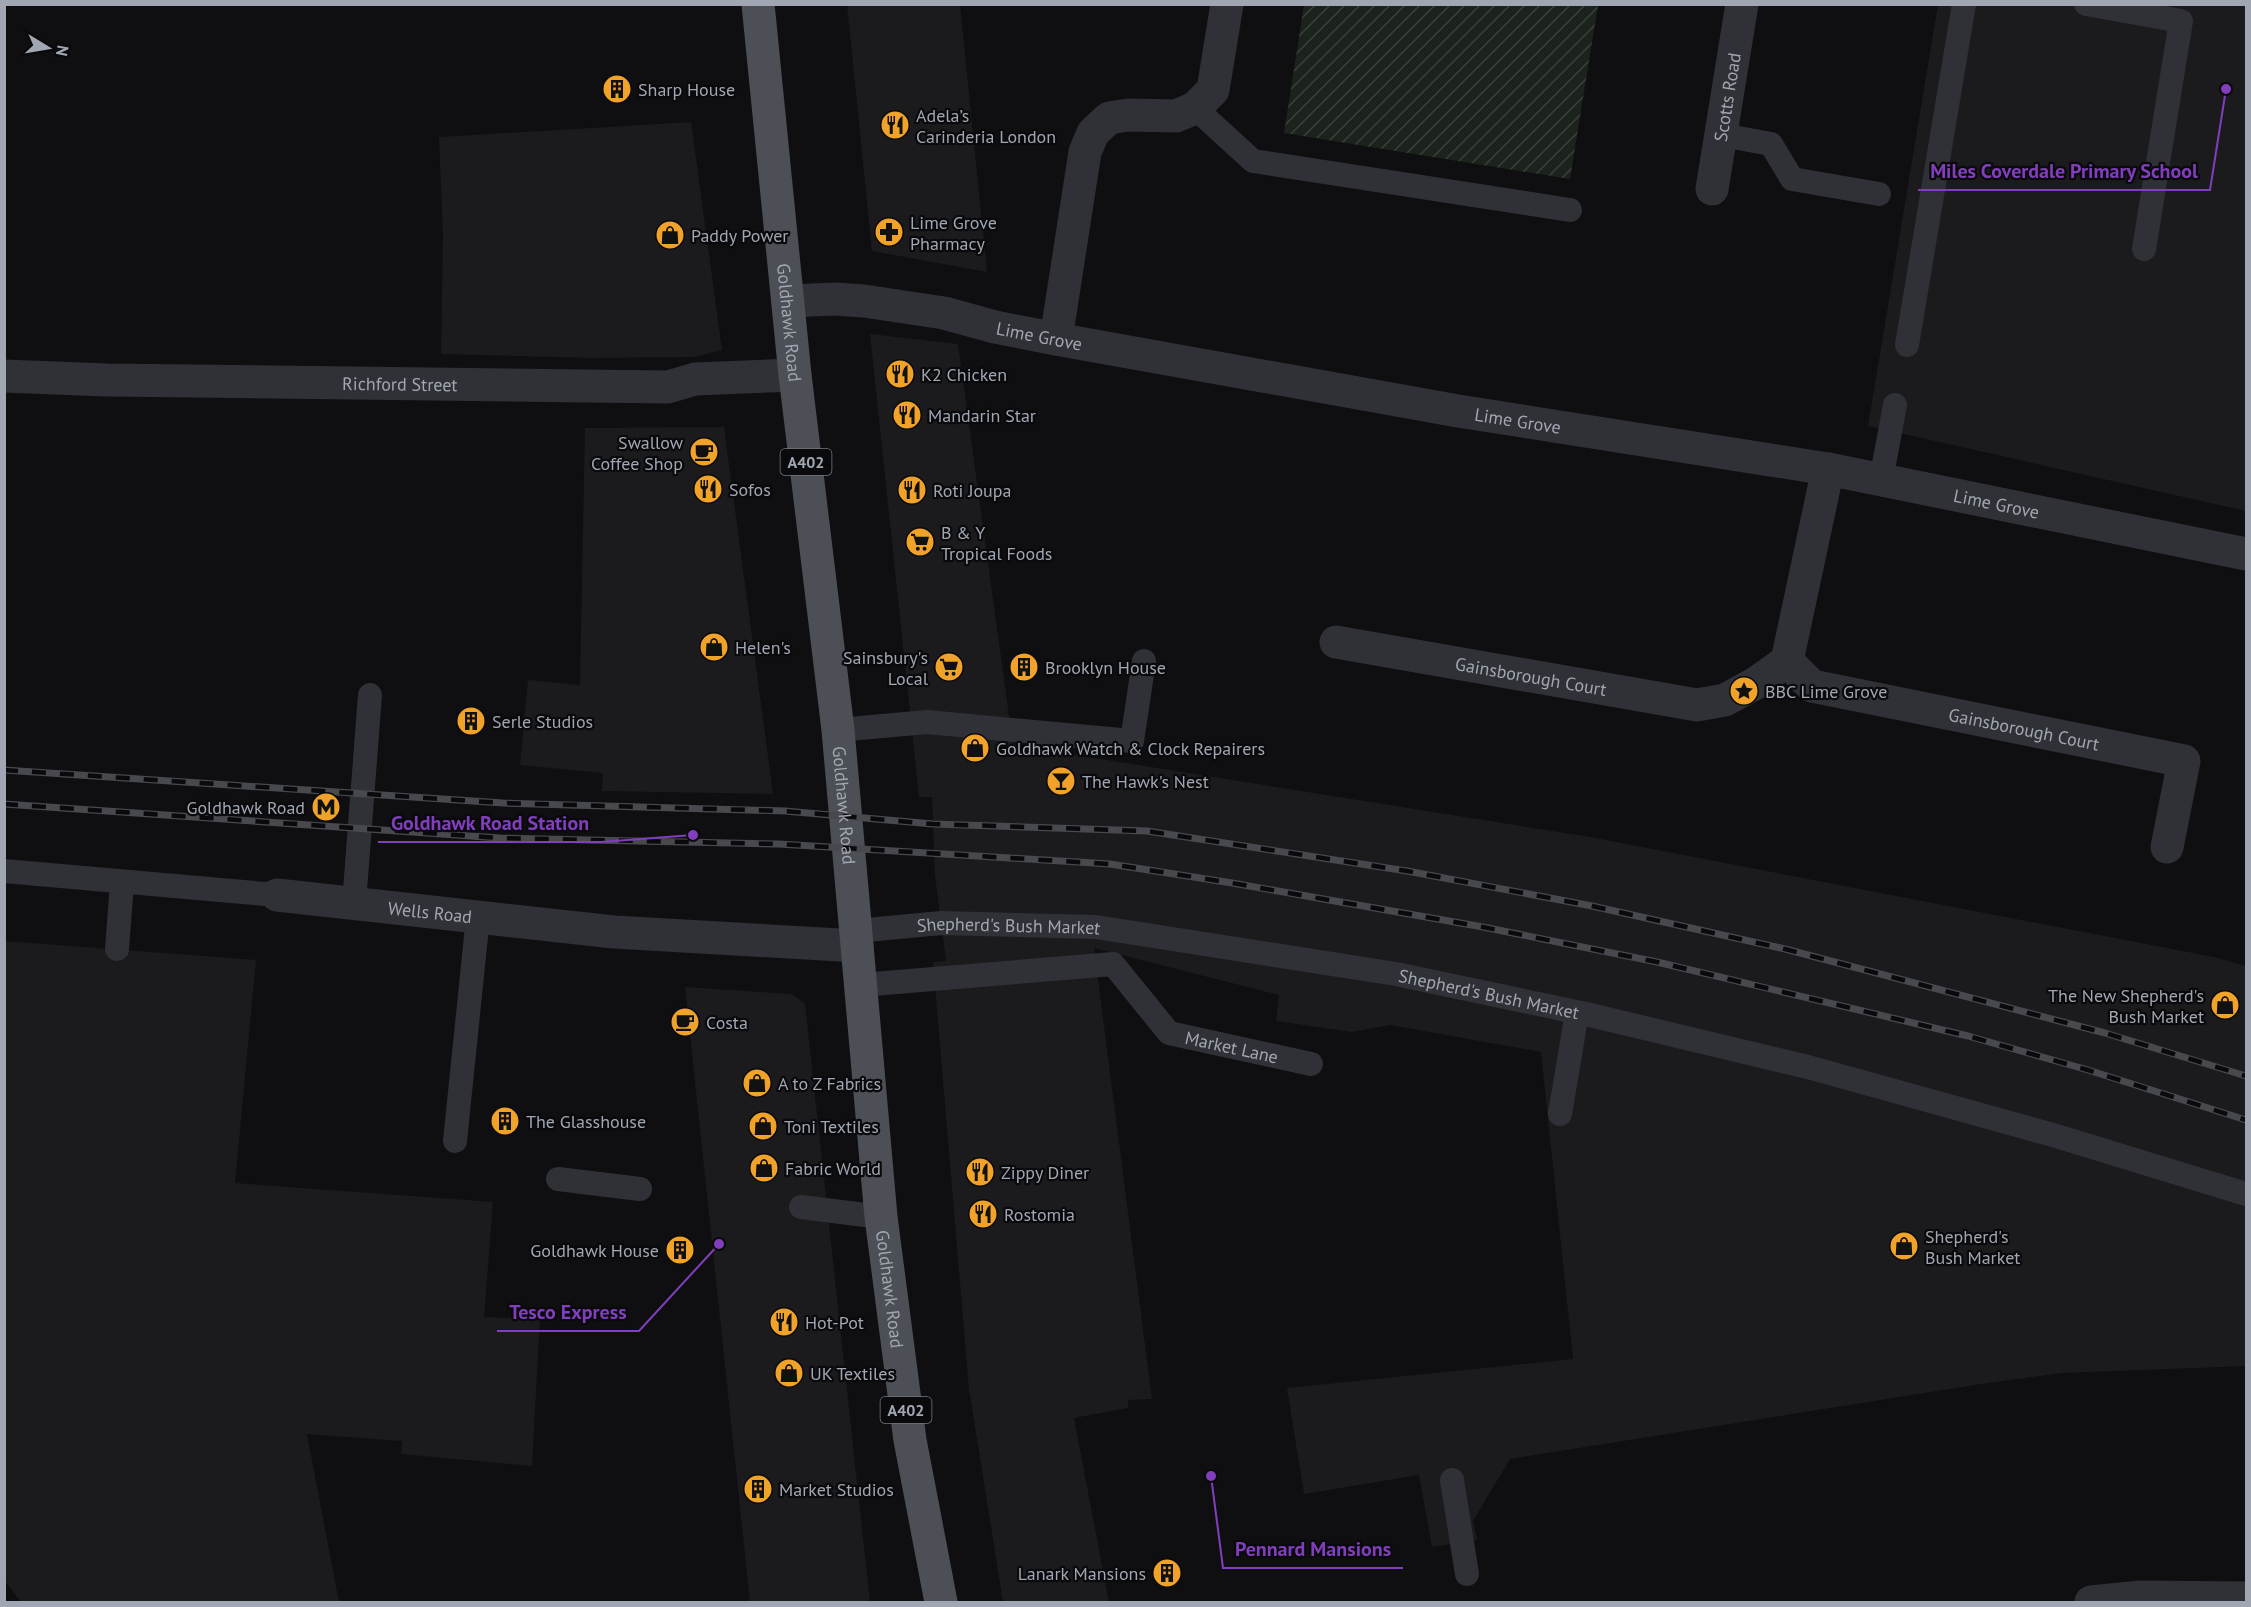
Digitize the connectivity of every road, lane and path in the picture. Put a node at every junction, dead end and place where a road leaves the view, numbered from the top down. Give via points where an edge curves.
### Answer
1 (758, 4) edge
2 (1227, 4) edge
3 (1742, 4) edge
4 (1964, 4) edge
5 (2086, 4) edge
6 (1195, 108) junction
7 (1722, 135) junction
8 (1712, 189) dead end
9 (1879, 194) dead end
10 (1570, 210) dead end
11 (2144, 249) dead end
12 (788, 301) junction
13 (1056, 339) junction
14 (1907, 345) dead end
15 (795, 375) junction
16 (4, 376) edge
17 (1895, 405) dead end
18 (1828, 470) junction
19 (1881, 480) junction
20 (2247, 554) edge
21 (1336, 642) dead end
22 (1144, 661) dead end
23 (1787, 661) junction
24 (370, 695) dead end
25 (838, 730) junction
26 (2167, 847) dead end
27 (4, 871) edge
28 (122, 883) junction
29 (278, 895) joint
30 (354, 903) junction
31 (478, 917) junction
32 (857, 938) junction
33 (117, 949) dead end
34 (861, 985) junction
35 (1577, 1013) junction
36 (1311, 1064) dead end
37 (1560, 1114) dead end
38 (455, 1141) dead end
39 (558, 1179) dead end
40 (640, 1189) dead end
41 (2247, 1194) edge
42 (801, 1207) dead end
43 (881, 1216) junction
44 (1452, 1480) dead end
45 (1467, 1574) dead end
46 (2247, 1598) edge
47 (941, 1602) edge
48 (2091, 1602) edge

1 - 12 main road, Goldhawk Road / A402
2 - 6 street via 1213,90
3 - 7 street, Scotts Road
4 - 14 lane
5 - 11 lane via 2181,21
6 - 10 lane via 1253,161
6 - 13 street via 1176,116 1109,118 1093,133 1085,152
7 - 8 street, Scotts Road
7 - 9 lane via 1772,144 1792,179
12 - 13 street, Lime Grove via 835,299 898,306
12 - 15 main road, Goldhawk Road / A402
13 - 18 street, Lime Grove via 1458,411
15 - 16 street, Richford Street via 695,379 668,387
15 - 25 main road, Goldhawk Road / A402
17 - 19 lane
18 - 19 street, Lime Grove
18 - 23 street
19 - 20 street, Lime Grove
21 - 23 street, Gainsborough Court via 1697,705 1725,700
22 - 25 lane via 1132,741 927,722
23 - 26 street, Gainsborough Court via 1812,686 2184,761
24 - 30 lane
25 - 32 main road, Goldhawk Road / A402
27 - 28 lane, Wells Road
28 - 29 lane, Wells Road
28 - 33 lane
29 - 30 street, Wells Road
30 - 31 street, Wells Road
31 - 32 street, Wells Road via 614,932
31 - 38 lane
32 - 34 main road, Goldhawk Road / A402
32 - 35 lane, Shepherd's Bush Market via 941,923 1096,927 1396,974
34 - 36 lane, Market Lane via 1113,964 1169,1033
34 - 43 main road, Goldhawk Road / A402
35 - 37 lane
35 - 41 lane, Shepherd's Bush Market via 1808,1067
39 - 40 lane
42 - 43 lane
43 - 47 main road, Goldhawk Road / A402 via 910,1440
44 - 45 lane
46 - 48 street via 2141,1597

